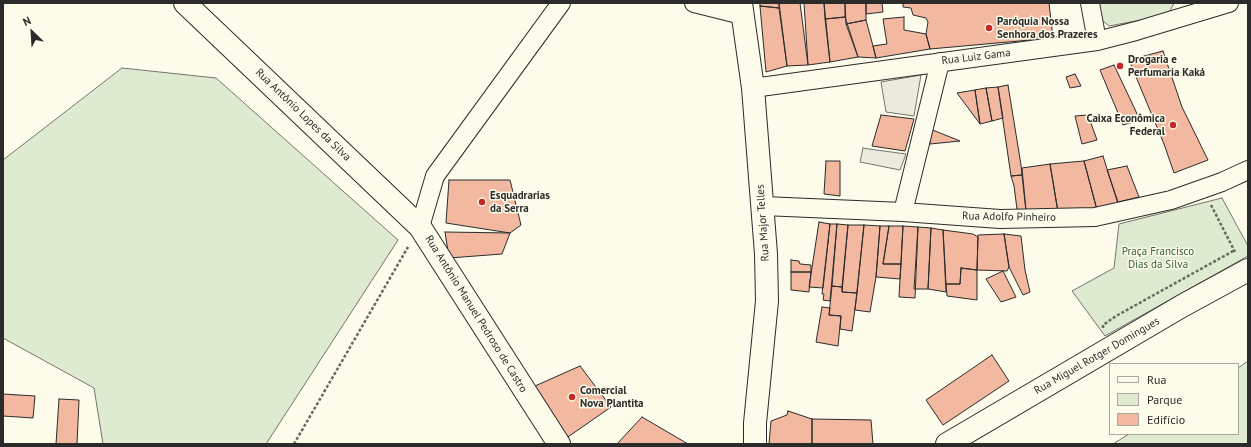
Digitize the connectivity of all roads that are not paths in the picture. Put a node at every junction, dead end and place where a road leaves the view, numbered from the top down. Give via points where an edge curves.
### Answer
1 (185, 3) edge
2 (561, 3) edge
3 (694, 3) edge
4 (1090, 3) edge
5 (1229, 3) edge
6 (1195, 8) edge
7 (742, 9) edge
8 (1096, 41) junction
9 (940, 62) junction
10 (753, 88) junction
11 (1248, 170) edge
12 (763, 206) junction
13 (903, 212) junction
14 (420, 227) junction
15 (1245, 272) edge
16 (559, 444) edge
17 (755, 444) edge
18 (947, 444) edge

1 - 14 main road, Rua Antônio Lopes da Silva
2 - 14 street, Rua Antônio Manuel Pedroso de Castro via 435,176
3 - 7 street
4 - 8 street
5 - 6 street, Rua Luiz Gama
6 - 8 street, Rua Luiz Gama via 1136,31
7 - 10 main road, Rua Major Telles
8 - 9 street, Rua Luiz Gama
9 - 10 street, Rua Luiz Gama
9 - 13 street
10 - 12 main road, Rua Major Telles
11 - 13 street, Rua Adolfo Pinheiro via 1171,200 1096,217 1000,219
12 - 13 street, Rua Adolfo Pinheiro
12 - 17 main road, Rua Major Telles via 767,301
14 - 16 main road, Rua Antônio Manuel Pedroso de Castro
15 - 18 main road, Rua Miguel Rotger Domingues via 1182,306

